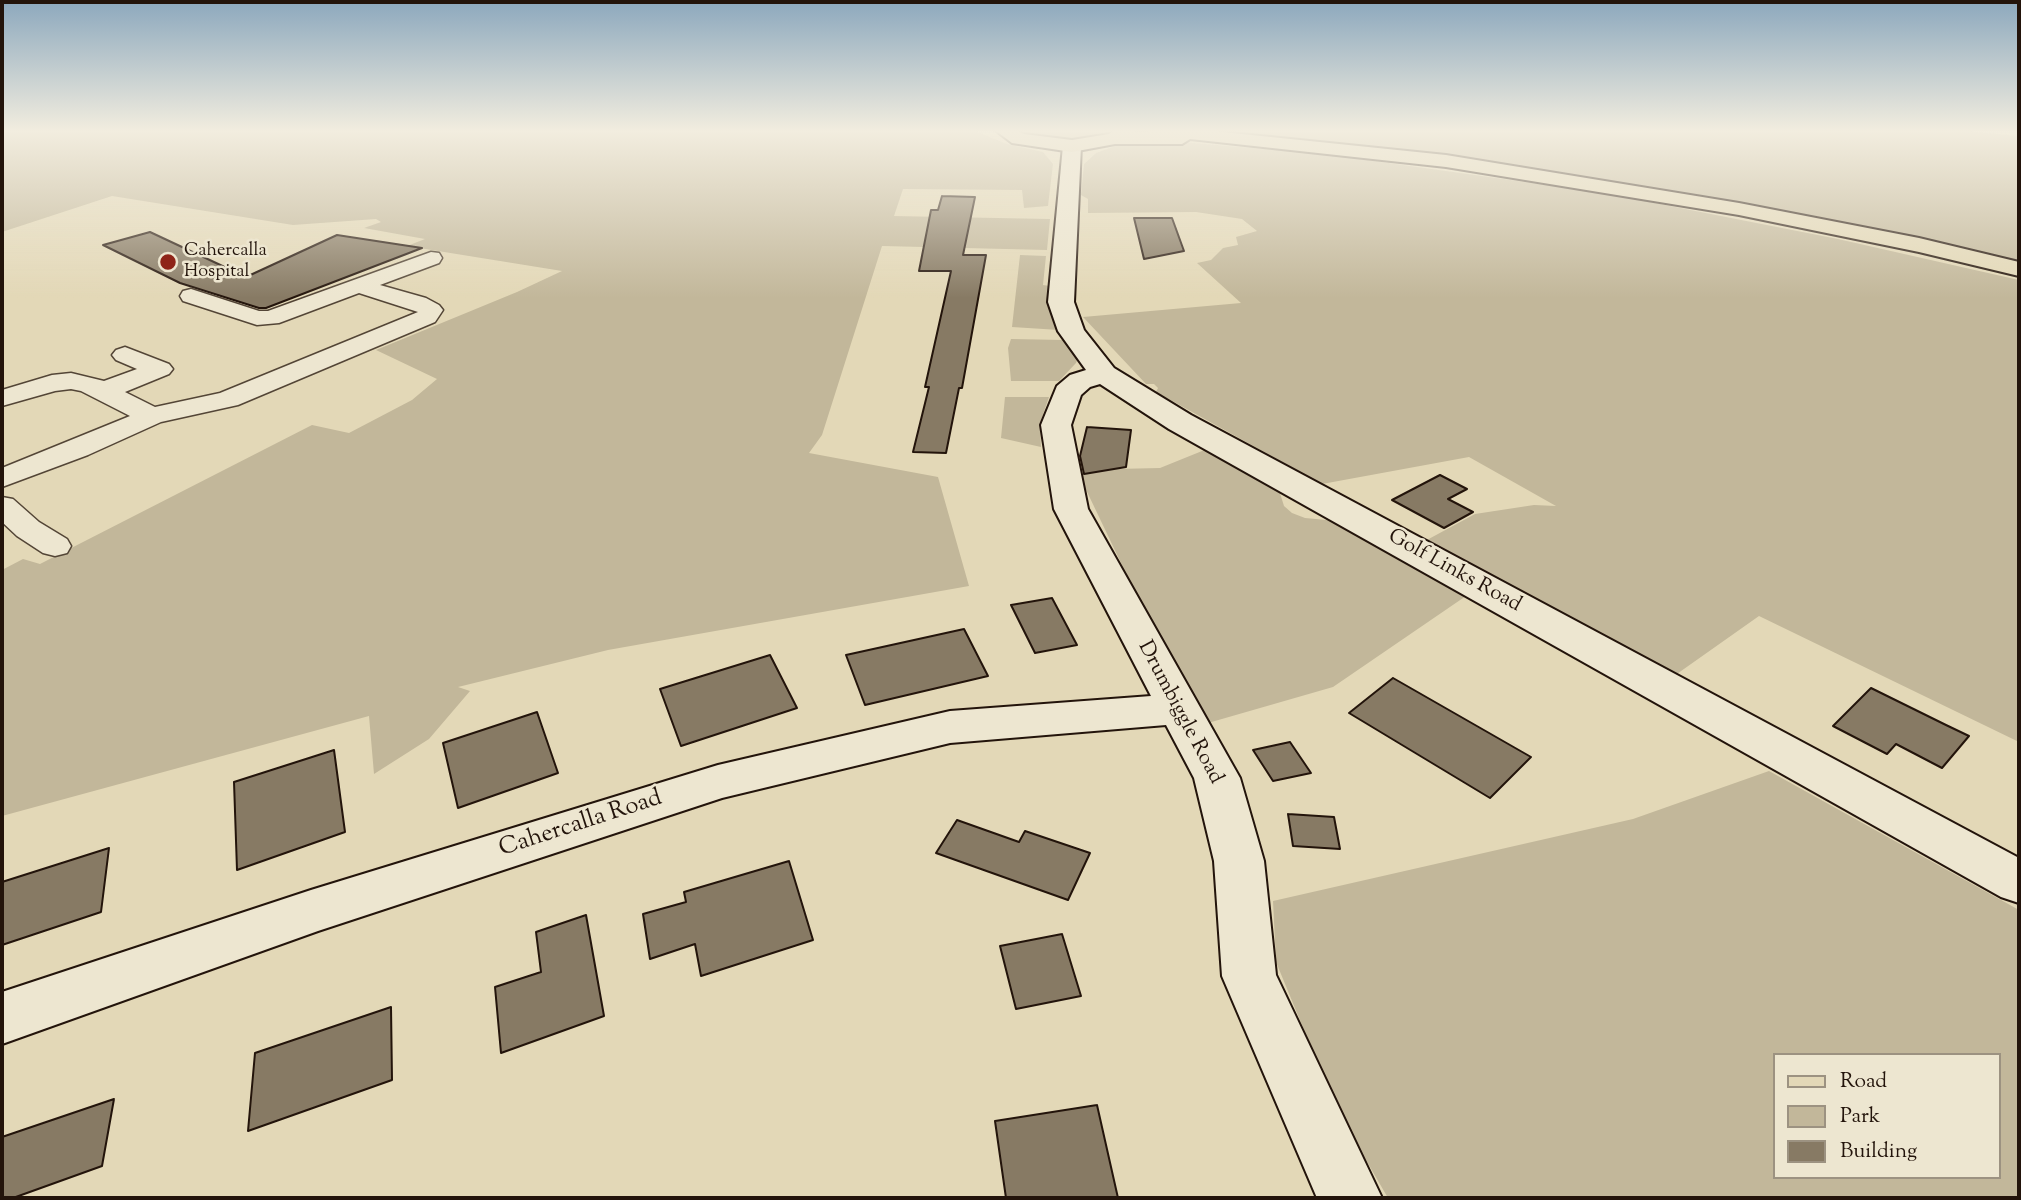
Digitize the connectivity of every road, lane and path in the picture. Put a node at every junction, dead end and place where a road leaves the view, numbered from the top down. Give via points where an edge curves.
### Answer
1 (1069, 186) edge
2 (1606, 186) edge
3 (431, 258) dead end
4 (2019, 269) edge
5 (358, 286) junction
6 (191, 296) dead end
7 (125, 355) dead end
8 (1104, 374) junction
9 (103, 391) junction
10 (2, 398) edge
11 (152, 416) junction
12 (2, 478) edge
13 (2, 506) edge
14 (55, 546) dead end
15 (1178, 709) junction
16 (2019, 882) edge
17 (2, 1018) edge
18 (1350, 1198) edge

1 - 8 main road, Golf Links Road via 1061,302 1070,331
2 - 4 main road via 1855,232
3 - 5 street
5 - 6 street via 271,318 257,318
5 - 11 street via 431,310 413,324 228,399
7 - 9 street via 160,369
8 - 15 main road, Drumbiggle Road via 1080,381 1067,392 1056,425 1071,509
8 - 16 main road, Golf Links Road via 1192,429
9 - 10 street via 71,381
9 - 11 street
11 - 12 street
13 - 14 street
15 - 17 main road, Cahercalla Road via 950,727 718,782 310,912
15 - 18 main road, Drumbiggle Road via 1217,778 1239,861 1249,976

